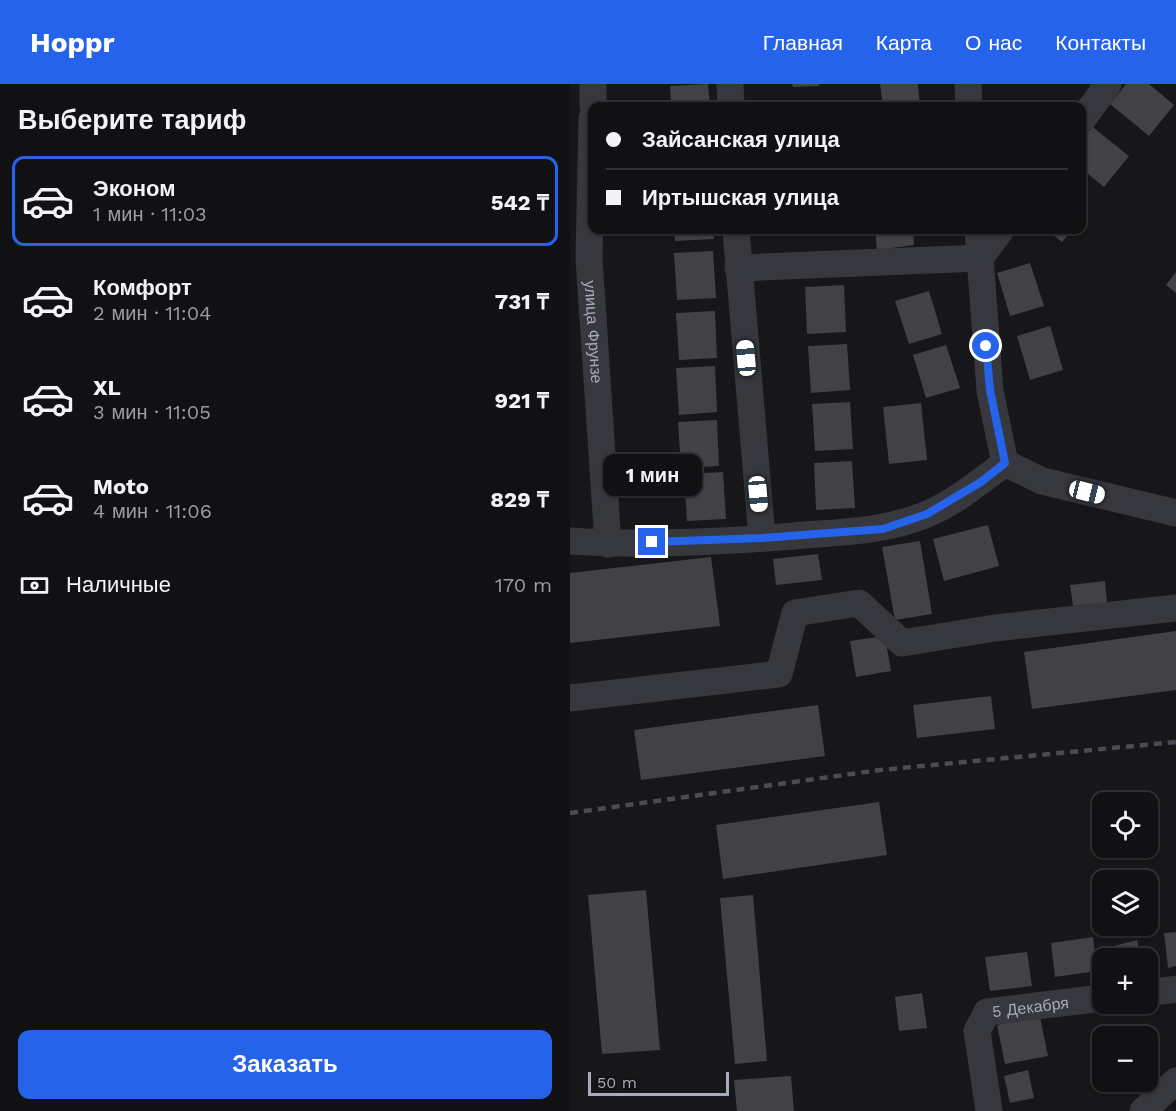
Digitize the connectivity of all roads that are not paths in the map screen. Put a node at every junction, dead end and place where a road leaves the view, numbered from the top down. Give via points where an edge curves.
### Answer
1 (594, 84) edge
2 (730, 84) edge
3 (968, 84) edge
4 (1108, 84) edge
5 (593, 102) edge
6 (731, 102) edge
7 (969, 102) edge
8 (1086, 114) edge
9 (589, 234) edge
10 (736, 234) edge
11 (978, 234) edge
12 (998, 234) edge
13 (980, 258) junction
14 (738, 268) junction
15 (1005, 463) junction
16 (1176, 513) edge
17 (762, 538) junction
18 (570, 541) edge
19 (608, 544) junction
20 (1176, 608) edge
21 (570, 698) edge
22 (1176, 989) edge
23 (1158, 992) edge
24 (1092, 999) edge
25 (1176, 1081) edge
26 (989, 1111) edge
27 (1143, 1111) edge

1 - 5 street
2 - 6 street
3 - 7 street
4 - 8 street
9 - 19 street, улица Фрунзе
10 - 14 street
11 - 13 street
12 - 13 street
13 - 14 street
13 - 15 street via 990,390
14 - 17 street
15 - 16 street via 1042,481
15 - 17 street via 927,514 883,529
17 - 19 street
18 - 19 street
20 - 21 street via 995,628 902,643 860,603 795,613 778,674
22 - 23 street
24 - 26 street, 5 Декабря via 987,1012 976,1030
25 - 27 street

